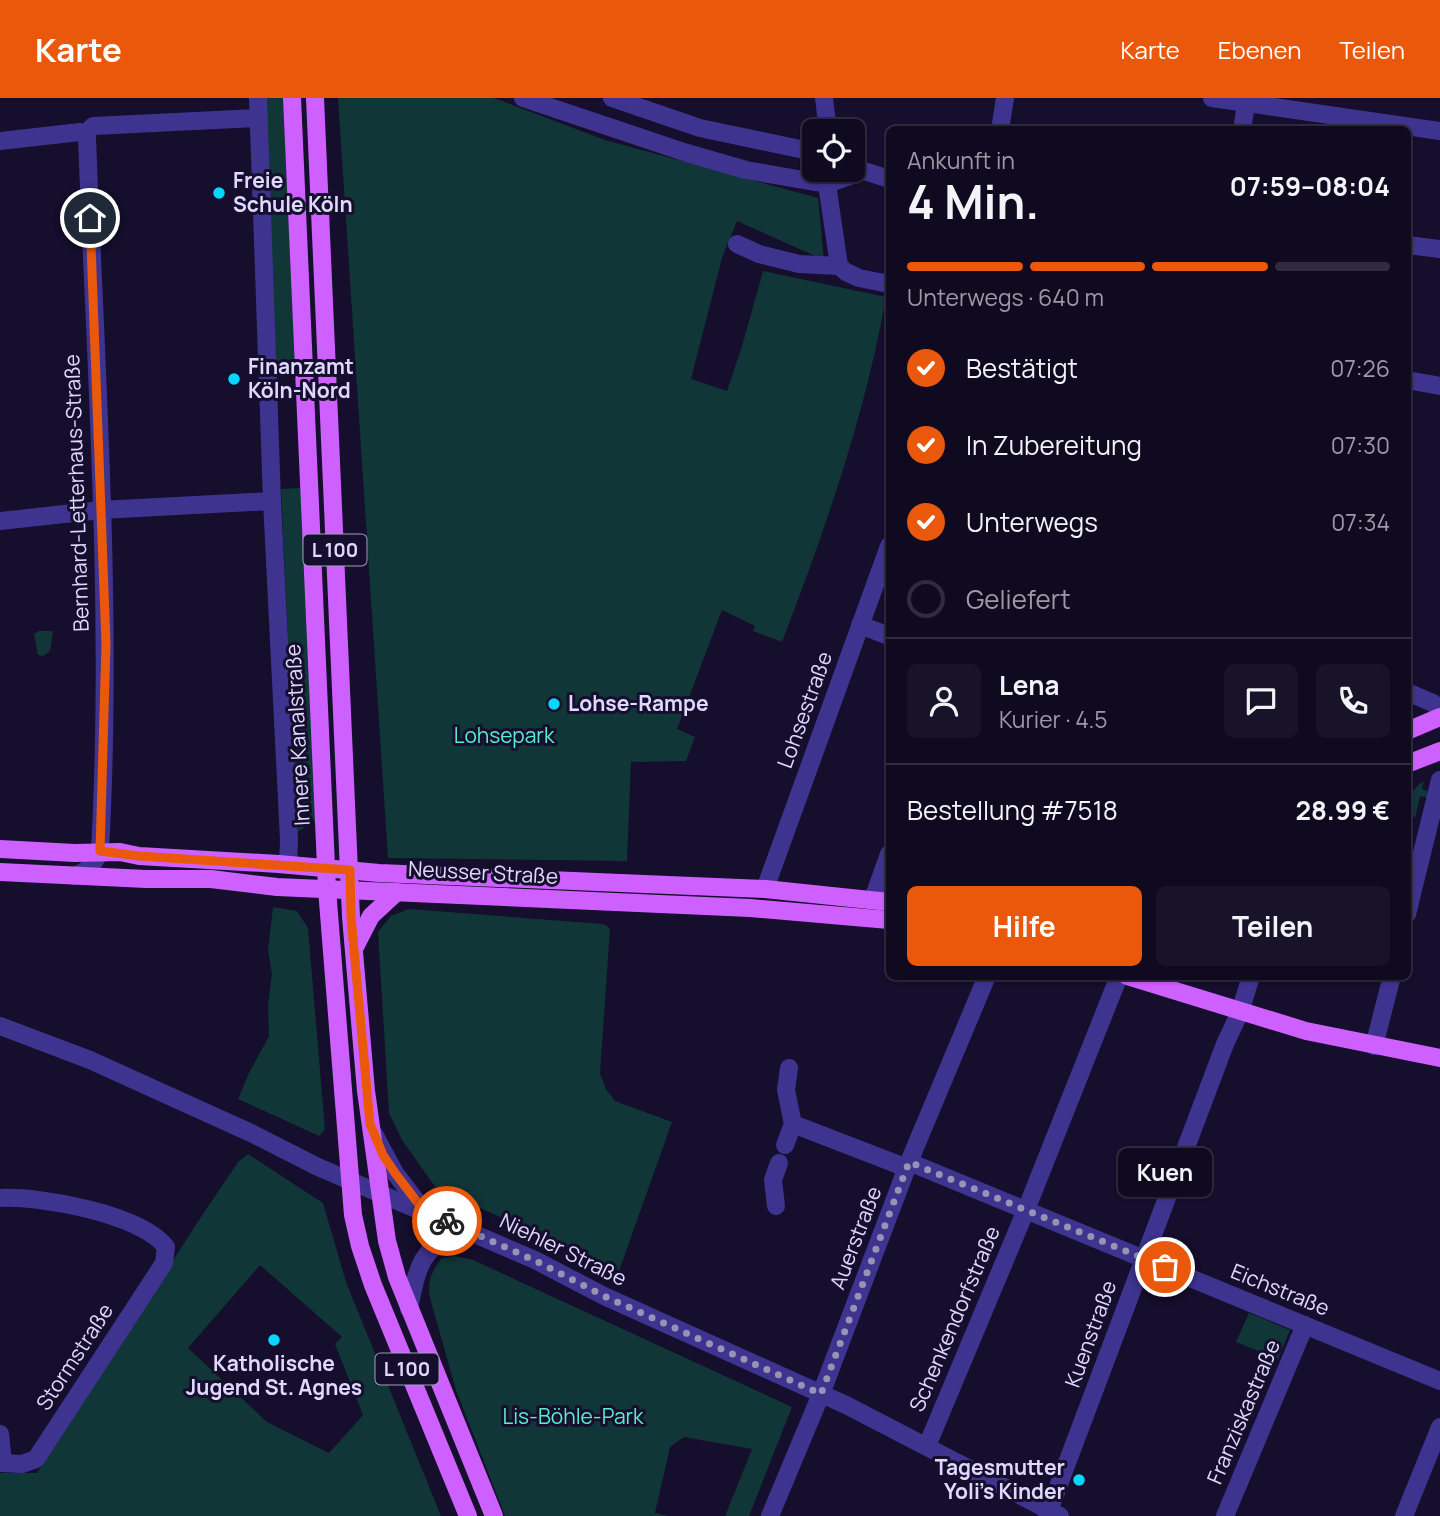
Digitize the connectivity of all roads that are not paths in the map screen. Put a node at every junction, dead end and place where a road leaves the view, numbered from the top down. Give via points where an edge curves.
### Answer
1 (258, 98) edge
2 (292, 98) edge
3 (315, 98) edge
4 (523, 98) edge
5 (605, 98) edge
6 (612, 98) edge
7 (824, 98) edge
8 (1005, 98) edge
9 (1212, 98) edge
10 (1246, 101) edge
11 (258, 118) junction
12 (827, 119) edge
13 (597, 122) junction
14 (1001, 126) edge
15 (1243, 126) edge
16 (1408, 126) edge
17 (1411, 127) edge
18 (1440, 131) edge
19 (85, 134) junction
20 (0, 141) edge
21 (802, 149) edge
22 (865, 172) edge
23 (802, 175) edge
24 (886, 178) edge
25 (828, 182) edge
26 (737, 244) dead end
27 (1411, 245) edge
28 (1440, 249) edge
29 (839, 266) junction
30 (886, 283) edge
31 (1411, 381) edge
32 (1440, 386) edge
33 (272, 501) junction
34 (101, 510) junction
35 (0, 521) edge
36 (886, 554) edge
37 (860, 625) junction
38 (886, 635) edge
39 (1411, 694) edge
40 (1440, 710) edge
41 (1440, 717) edge
42 (1411, 729) edge
43 (1440, 751) edge
44 (1411, 762) edge
45 (1440, 780) edge
46 (1434, 829) edge
47 (0, 849) edge
48 (100, 851) junction
49 (139, 856) junction
50 (288, 865) junction
51 (326, 868) junction
52 (350, 870) junction
53 (886, 871) edge
54 (0, 872) edge
55 (74, 876) junction
56 (136, 878) junction
57 (532, 878) junction
58 (327, 889) junction
59 (765, 889) junction
60 (351, 890) junction
61 (397, 892) junction
62 (529, 898) junction
63 (881, 900) edge
64 (1411, 901) edge
65 (750, 908) junction
66 (886, 920) edge
67 (354, 949) junction
68 (985, 980) edge
69 (1117, 980) edge
70 (1140, 980) edge
71 (1250, 980) edge
72 (1391, 980) edge
73 (1240, 1012) junction
74 (0, 1026) edge
75 (1374, 1046) junction
76 (1440, 1058) edge
77 (789, 1068) dead end
78 (370, 1124) junction
79 (793, 1124) junction
80 (785, 1144) dead end
81 (779, 1163) dead end
82 (908, 1165) junction
83 (349, 1180) junction
84 (379, 1192) junction
85 (0, 1198) edge
86 (776, 1206) dead end
87 (1026, 1210) junction
88 (424, 1211) junction
89 (460, 1227) junction
90 (1143, 1258) junction
91 (409, 1309) junction
92 (1305, 1325) junction
93 (1440, 1381) edge
94 (821, 1394) junction
95 (1440, 1427) edge
96 (0, 1434) edge
97 (927, 1446) junction
98 (1, 1463) edge
99 (1052, 1514) edge
100 (468, 1516) edge
101 (494, 1516) edge
102 (770, 1516) edge
103 (1225, 1516) edge
104 (1404, 1516) edge

1 - 11 street, Innere Kanalstraße
2 - 51 main road, Innere Kanalstraße / L 100
3 - 52 main road, L 100
4 - 13 street
5 - 13 street
6 - 21 street via 700,128
7 - 12 street
8 - 14 street
9 - 10 street
10 - 15 street
10 - 16 street
11 - 19 street via 93,126
11 - 33 street, Innere Kanalstraße
13 - 23 street via 746,170
17 - 18 street
19 - 20 street
19 - 34 street, Bernhard-Letterhaus-Straße
22 - 24 street
25 - 29 street
26 - 29 street via 799,264
27 - 28 street
29 - 30 street via 859,278
31 - 32 street
33 - 34 street
33 - 50 street, Innere Kanalstraße
34 - 35 street
34 - 48 street, Bernhard-Letterhaus-Straße via 106,644
36 - 37 street, Lohsestraße
37 - 38 street
37 - 59 street, Lohsestraße
39 - 40 street
41 - 42 main road
43 - 44 main road
45 - 46 street
46 - 64 street
47 - 48 main road, Neusser Straße
48 - 49 main road, Neusser Straße
48 - 55 street via 86,872
49 - 50 main road, Neusser Straße
49 - 56 main road via 130,866
50 - 51 main road, Neusser Straße
51 - 52 main road, Neusser Straße
51 - 58 main road, Innere Kanalstraße / L 100
52 - 57 main road, Neusser Straße
52 - 60 main road, L 100
53 - 63 street
54 - 55 main road, Neusser Straße
55 - 56 main road, Neusser Straße
56 - 58 main road, Neusser Straße
57 - 59 main road, Neusser Straße
57 - 62 main road
58 - 60 main road, Neusser Straße
58 - 83 main road, Innere Kanalstraße / L 100
59 - 63 main road, Neusser Straße
59 - 65 main road
60 - 61 main road, Neusser Straße
60 - 67 main road, L 100
61 - 62 main road, Neusser Straße
61 - 67 main road via 371,916
62 - 65 main road, Neusser Straße
65 - 66 main road, Neusser Straße
67 - 78 main road, L 100
68 - 82 street, Auerstraße
69 - 87 street, Schenkendorfstraße
70 - 73 main road
71 - 73 street, Kuenstraße
72 - 75 street
73 - 75 main road
73 - 90 street, Kuenstraße
74 - 83 street, Niehler Straße via 90,1060
75 - 76 main road
77 - 79 street via 786,1090
78 - 84 main road, L 100
78 - 88 street via 389,1164
79 - 80 street
79 - 82 street, Eichstraße
81 - 86 street via 774,1180
82 - 87 street, Eichstraße
82 - 94 street, Auerstraße
83 - 84 street, Niehler Straße
83 - 100 main road, Innere Kanalstraße / L 100 via 354,1220 373,1285
84 - 88 street, Niehler Straße
84 - 91 main road, L 100 via 387,1241
85 - 98 street, Stormstraße via 72,1205 106,1214 159,1238 166,1247 164,1263 36,1459
87 - 90 street, Eichstraße
87 - 97 street, Schenkendorfstraße
88 - 89 street, Niehler Straße
89 - 91 street via 426,1253 416,1273
89 - 94 street, Niehler Straße
90 - 92 street, Eichstraße
90 - 99 street, Kuenstraße
91 - 101 main road, L 100
92 - 93 street, Eichstraße
92 - 103 street, Franziskastraße
94 - 97 street, Niehler Straße
94 - 102 street, Auerstraße
95 - 104 street
96 - 98 street
97 - 99 street, Niehler Straße

